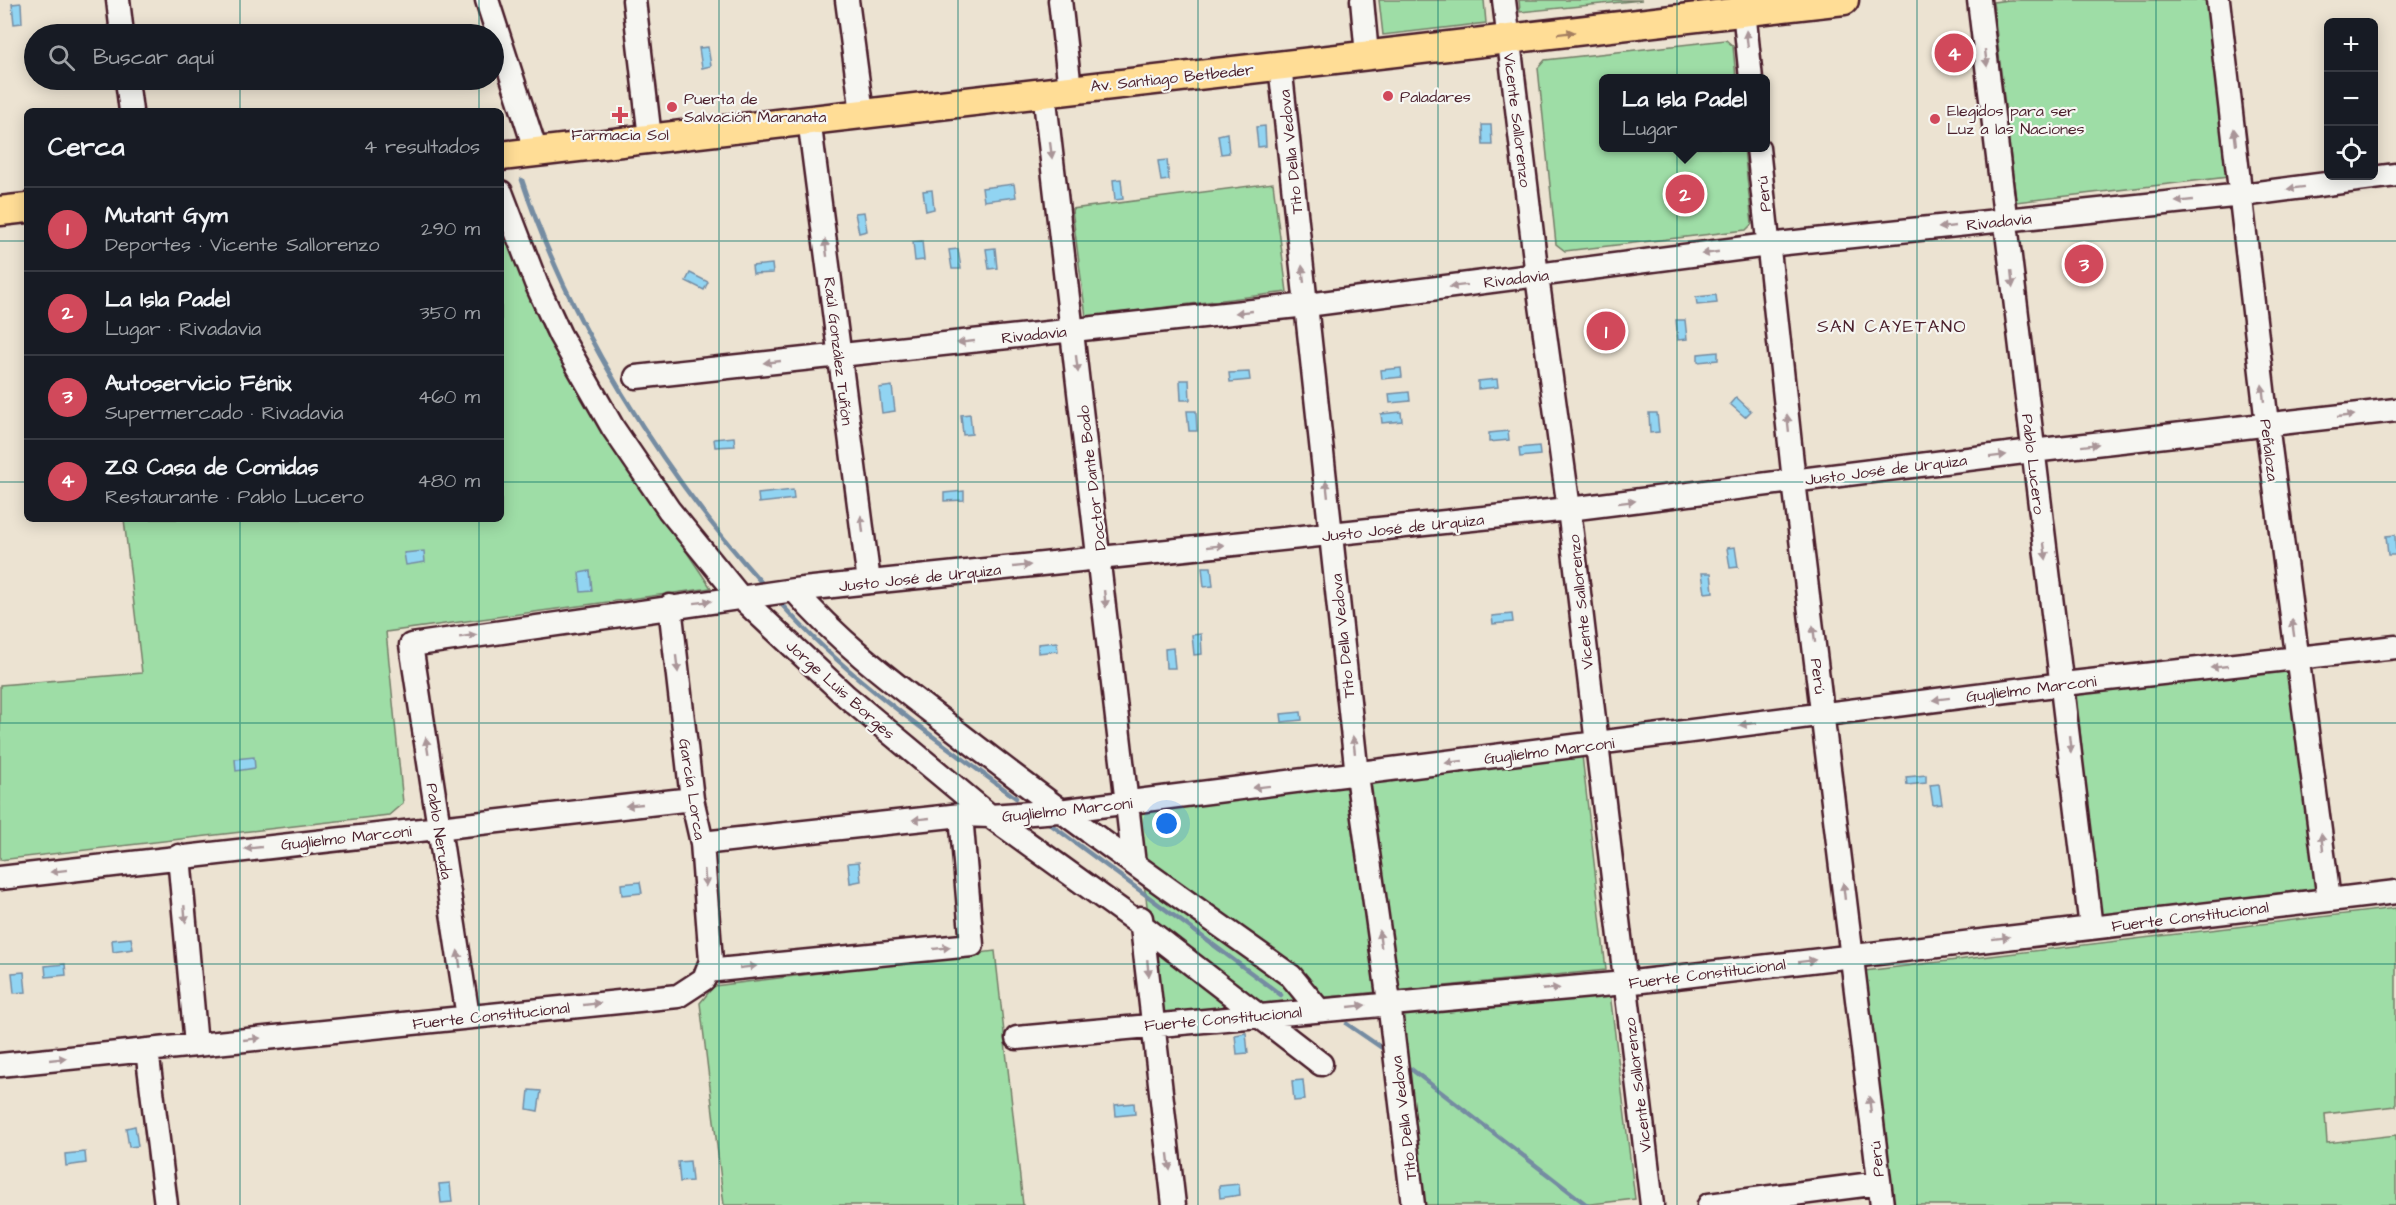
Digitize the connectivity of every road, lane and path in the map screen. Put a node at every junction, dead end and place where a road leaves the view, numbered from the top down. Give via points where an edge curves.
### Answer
1 (118, 0) edge
2 (487, 0) edge
3 (634, 0) edge
4 (847, 0) edge
5 (1060, 0) edge
6 (1362, 0) edge
7 (1504, 0) edge
8 (1844, 0) edge
9 (1979, 0) edge
10 (2218, 0) edge
11 (1744, 6) edge
12 (121, 24) edge
13 (495, 24) edge
14 (1508, 39) junction
15 (504, 53) edge
16 (1367, 55) junction
17 (1280, 65) junction
18 (1751, 74) edge
19 (128, 90) edge
20 (1057, 90) junction
21 (131, 108) edge
22 (862, 113) junction
23 (809, 119) junction
24 (650, 138) junction
25 (536, 152) junction
26 (1759, 152) edge
27 (504, 156) edge
28 (2396, 175) edge
29 (2242, 195) junction
30 (504, 200) edge
31 (24, 208) edge
32 (0, 212) edge
33 (2006, 221) junction
34 (1768, 245) junction
35 (1537, 276) junction
36 (1307, 305) junction
37 (1073, 330) junction
38 (840, 355) junction
39 (636, 377) dead end
40 (2396, 410) edge
41 (2267, 424) junction
42 (2032, 451) junction
43 (1794, 481) junction
44 (1569, 509) junction
45 (1331, 534) junction
46 (1100, 558) junction
47 (869, 582) junction
48 (794, 590) junction
49 (740, 597) junction
50 (670, 606) junction
51 (411, 645) joint
52 (2396, 647) edge
53 (2298, 658) junction
54 (2063, 684) junction
55 (1824, 715) junction
56 (1596, 744) junction
57 (1357, 775) junction
58 (692, 799) junction
59 (1126, 803) junction
60 (1059, 811) junction
61 (962, 815) junction
62 (990, 816) junction
63 (440, 827) junction
64 (702, 843) junction
65 (179, 856) junction
66 (1134, 864) junction
67 (0, 878) edge
68 (2396, 892) edge
69 (2329, 900) junction
70 (1142, 919) junction
71 (2091, 928) junction
72 (1851, 956) junction
73 (707, 971) junction
74 (1625, 982) junction
75 (1389, 1002) junction
76 (1319, 1010) junction
77 (1258, 1016) junction
78 (468, 1017) junction
79 (1152, 1023) junction
80 (1017, 1038) dead end
81 (196, 1045) junction
82 (147, 1050) junction
83 (1321, 1064) dead end
84 (0, 1065) edge
85 (1880, 1194) edge
86 (166, 1205) edge
87 (1174, 1205) edge
88 (1413, 1205) edge
89 (1650, 1205) edge
90 (1709, 1205) edge

1 - 12 street
2 - 13 street
3 - 24 street
4 - 22 street
5 - 20 street, Doctor Dante Bodo
6 - 16 street
7 - 14 street, Vicente Sallorenzo
8 - 11 main road, Av. Santiago Betbeder
9 -> 33 street, Pablo Lucero
29 -> 10 street, Peñaloza
14 -> 11 main road, Av. Santiago Betbeder
18 -> 11 street
14 - 16 main road, Av. Santiago Betbeder
14 - 35 street, Vicente Sallorenzo
15 - 25 street
16 - 17 main road, Av. Santiago Betbeder
17 - 20 main road, Av. Santiago Betbeder
36 -> 17 street, Tito Della Vedova
19 - 21 street
20 - 22 main road, Av. Santiago Betbeder
20 -> 37 street, Doctor Dante Bodo
22 - 23 main road, Av. Santiago Betbeder
23 - 24 main road, Av. Santiago Betbeder
38 -> 23 street, Raúl González Tuñón
24 - 25 main road, Av. Santiago Betbeder
25 - 27 main road, Av. Santiago Betbeder
26 - 34 street, Perú
28 -> 29 street, Rivadavia
29 -> 33 street, Rivadavia
41 -> 29 street, Peñaloza
30 - 49 street, Jorge Luis Borges via 560,335 613,428 669,510
31 - 32 main road
33 -> 34 street, Rivadavia
33 -> 42 street, Pablo Lucero
34 -> 35 street, Rivadavia
43 -> 34 street, Perú
35 -> 36 street, Rivadavia
35 - 44 street, Vicente Sallorenzo
36 -> 37 street, Rivadavia
45 -> 36 street, Tito Della Vedova
37 -> 38 street, Rivadavia
37 -> 46 street, Doctor Dante Bodo
38 -> 39 street, Rivadavia
47 -> 38 street, Raúl González Tuñón
41 -> 40 street, Justo José de Urquiza
42 -> 41 street, Justo José de Urquiza
53 -> 41 street, Peñaloza
43 -> 42 street, Justo José de Urquiza
42 -> 54 street, Pablo Lucero
44 -> 43 street, Justo José de Urquiza
55 -> 43 street, Perú
44 - 45 street, Justo José de Urquiza
44 - 56 street, Vicente Sallorenzo
46 -> 45 street, Justo José de Urquiza
57 -> 45 street, Tito Della Vedova
47 -> 46 street, Justo José de Urquiza
46 -> 59 street, Doctor Dante Bodo
47 - 48 street, Justo José de Urquiza
48 - 49 street, Justo José de Urquiza
48 - 60 street via 880,672
50 -> 49 street, Justo José de Urquiza
49 - 62 street, Jorge Luis Borges via 846,696
51 -> 50 street, Justo José de Urquiza
50 -> 58 street, García Lorca
63 -> 51 street, Pablo Neruda
52 - 53 street, Guglielmo Marconi
53 -> 54 street, Guglielmo Marconi
69 -> 53 street, Peñaloza
54 -> 55 street, Guglielmo Marconi
54 -> 71 street, Pablo Lucero
55 -> 56 street, Guglielmo Marconi
72 -> 55 street, Perú
56 -> 57 street, Guglielmo Marconi
56 - 74 street, Vicente Sallorenzo
57 -> 59 street, Guglielmo Marconi
75 -> 57 street, Tito Della Vedova
58 -> 63 street, Guglielmo Marconi
58 - 64 street, García Lorca
59 - 60 street, Guglielmo Marconi
59 - 66 street, Doctor Dante Bodo
60 - 62 street, Guglielmo Marconi
60 - 66 street
61 - 62 street, Guglielmo Marconi
61 -> 64 street, Guglielmo Marconi
73 -> 61 street via 972,945
62 - 70 street, Jorge Luis Borges
63 -> 65 street, Guglielmo Marconi
78 -> 63 street, Pablo Neruda
64 -> 73 street, García Lorca via 711,961
65 -> 67 street, Guglielmo Marconi
65 -> 81 street
66 - 76 street via 1291,976
68 - 69 street, Fuerte Constitucional
69 - 71 street, Fuerte Constitucional
70 - 77 street, Jorge Luis Borges
70 -> 79 street
72 -> 71 street, Fuerte Constitucional
74 -> 72 street, Fuerte Constitucional
85 -> 72 street, Perú
78 -> 73 street, Fuerte Constitucional via 678,996 704,978
75 -> 74 street, Fuerte Constitucional
74 - 89 street, Vicente Sallorenzo
76 -> 75 street, Fuerte Constitucional
75 - 88 street, Tito Della Vedova
76 - 77 street, Fuerte Constitucional
77 - 79 street, Fuerte Constitucional
77 - 83 street, Jorge Luis Borges
81 -> 78 street, Fuerte Constitucional
79 - 80 street, Fuerte Constitucional
79 -> 87 street
81 - 82 street, Fuerte Constitucional
84 -> 82 street, Fuerte Constitucional
82 - 86 street
85 - 90 street

